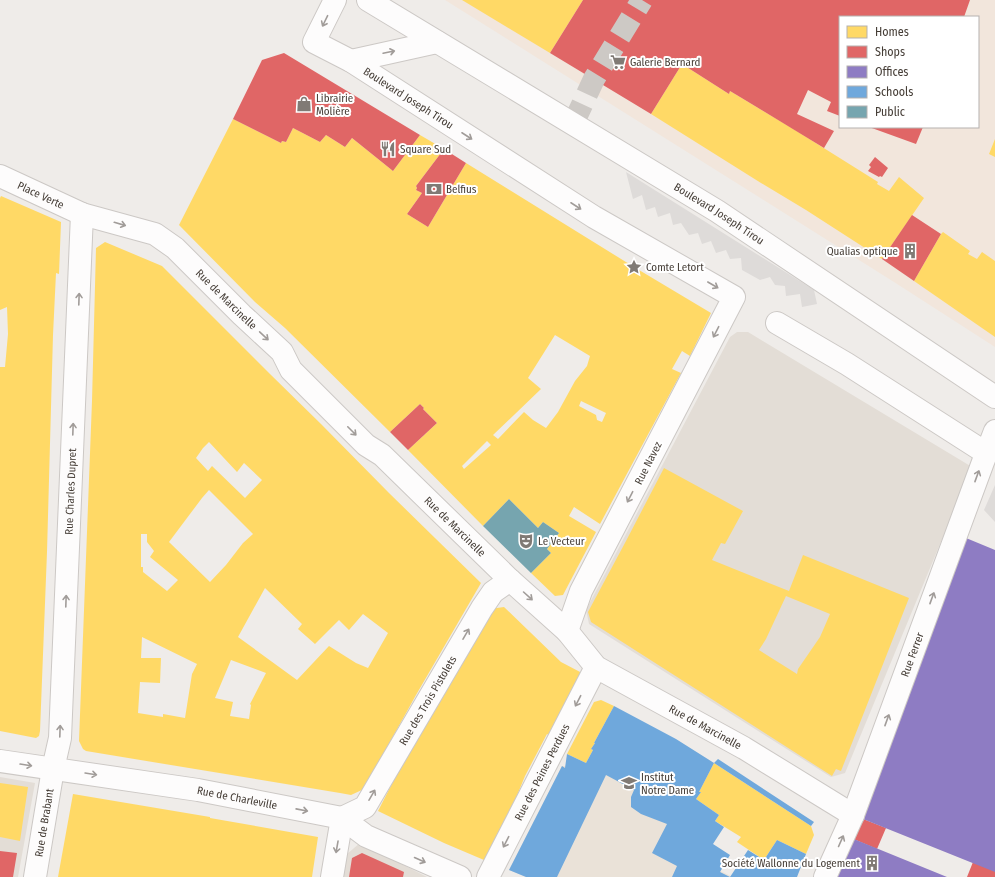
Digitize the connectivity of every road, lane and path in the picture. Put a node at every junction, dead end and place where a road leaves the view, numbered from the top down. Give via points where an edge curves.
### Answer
1 (335, 0) edge
2 (368, 0) edge
3 (437, 42) junction
4 (350, 61) junction
5 (0, 176) edge
6 (82, 214) junction
7 (734, 297) joint
8 (778, 323) dead end
9 (995, 397) edge
10 (995, 431) edge
11 (986, 453) junction
12 (510, 580) junction
13 (567, 631) junction
14 (596, 667) junction
15 (0, 761) edge
16 (53, 769) junction
17 (853, 815) junction
18 (342, 818) junction
19 (35, 877) edge
20 (332, 877) edge
21 (460, 877) edge
22 (488, 877) edge
23 (824, 877) edge

1 -> 4 street, Boulevard Joseph Tirou via 314,42
2 - 3 street, Boulevard Joseph Tirou
4 -> 3 street, Boulevard Joseph Tirou
3 - 9 street, Boulevard Joseph Tirou via 717,211
4 -> 7 street, Boulevard Joseph Tirou via 594,217
5 - 6 street, Place Verte
6 -> 12 street, Rue de Marcinelle via 155,234 175,248 282,352 291,370 366,446 382,454
16 -> 6 street, Rue Charles Dupret via 60,738
7 -> 13 street, Rue Navez via 581,591
8 - 11 street
10 - 11 street, Rue Ferrer
17 -> 11 street, Rue Ferrer
12 -> 13 street, Rue de Marcinelle
18 -> 12 street, Rue des Trois Pistolets via 365,806 482,608 494,592
13 - 14 street, Rue de Marcinelle
14 - 17 street, Rue de Marcinelle via 744,748
14 -> 22 street, Rue des Peines Perdues
15 -> 16 street, Rue de Charleville
16 -> 18 street, Rue de Charleville via 198,790
16 - 19 street, Rue de Brabant
23 -> 17 street, Rue Ferrer
18 -> 20 street
18 -> 21 street, Rue de Charleville via 366,836

